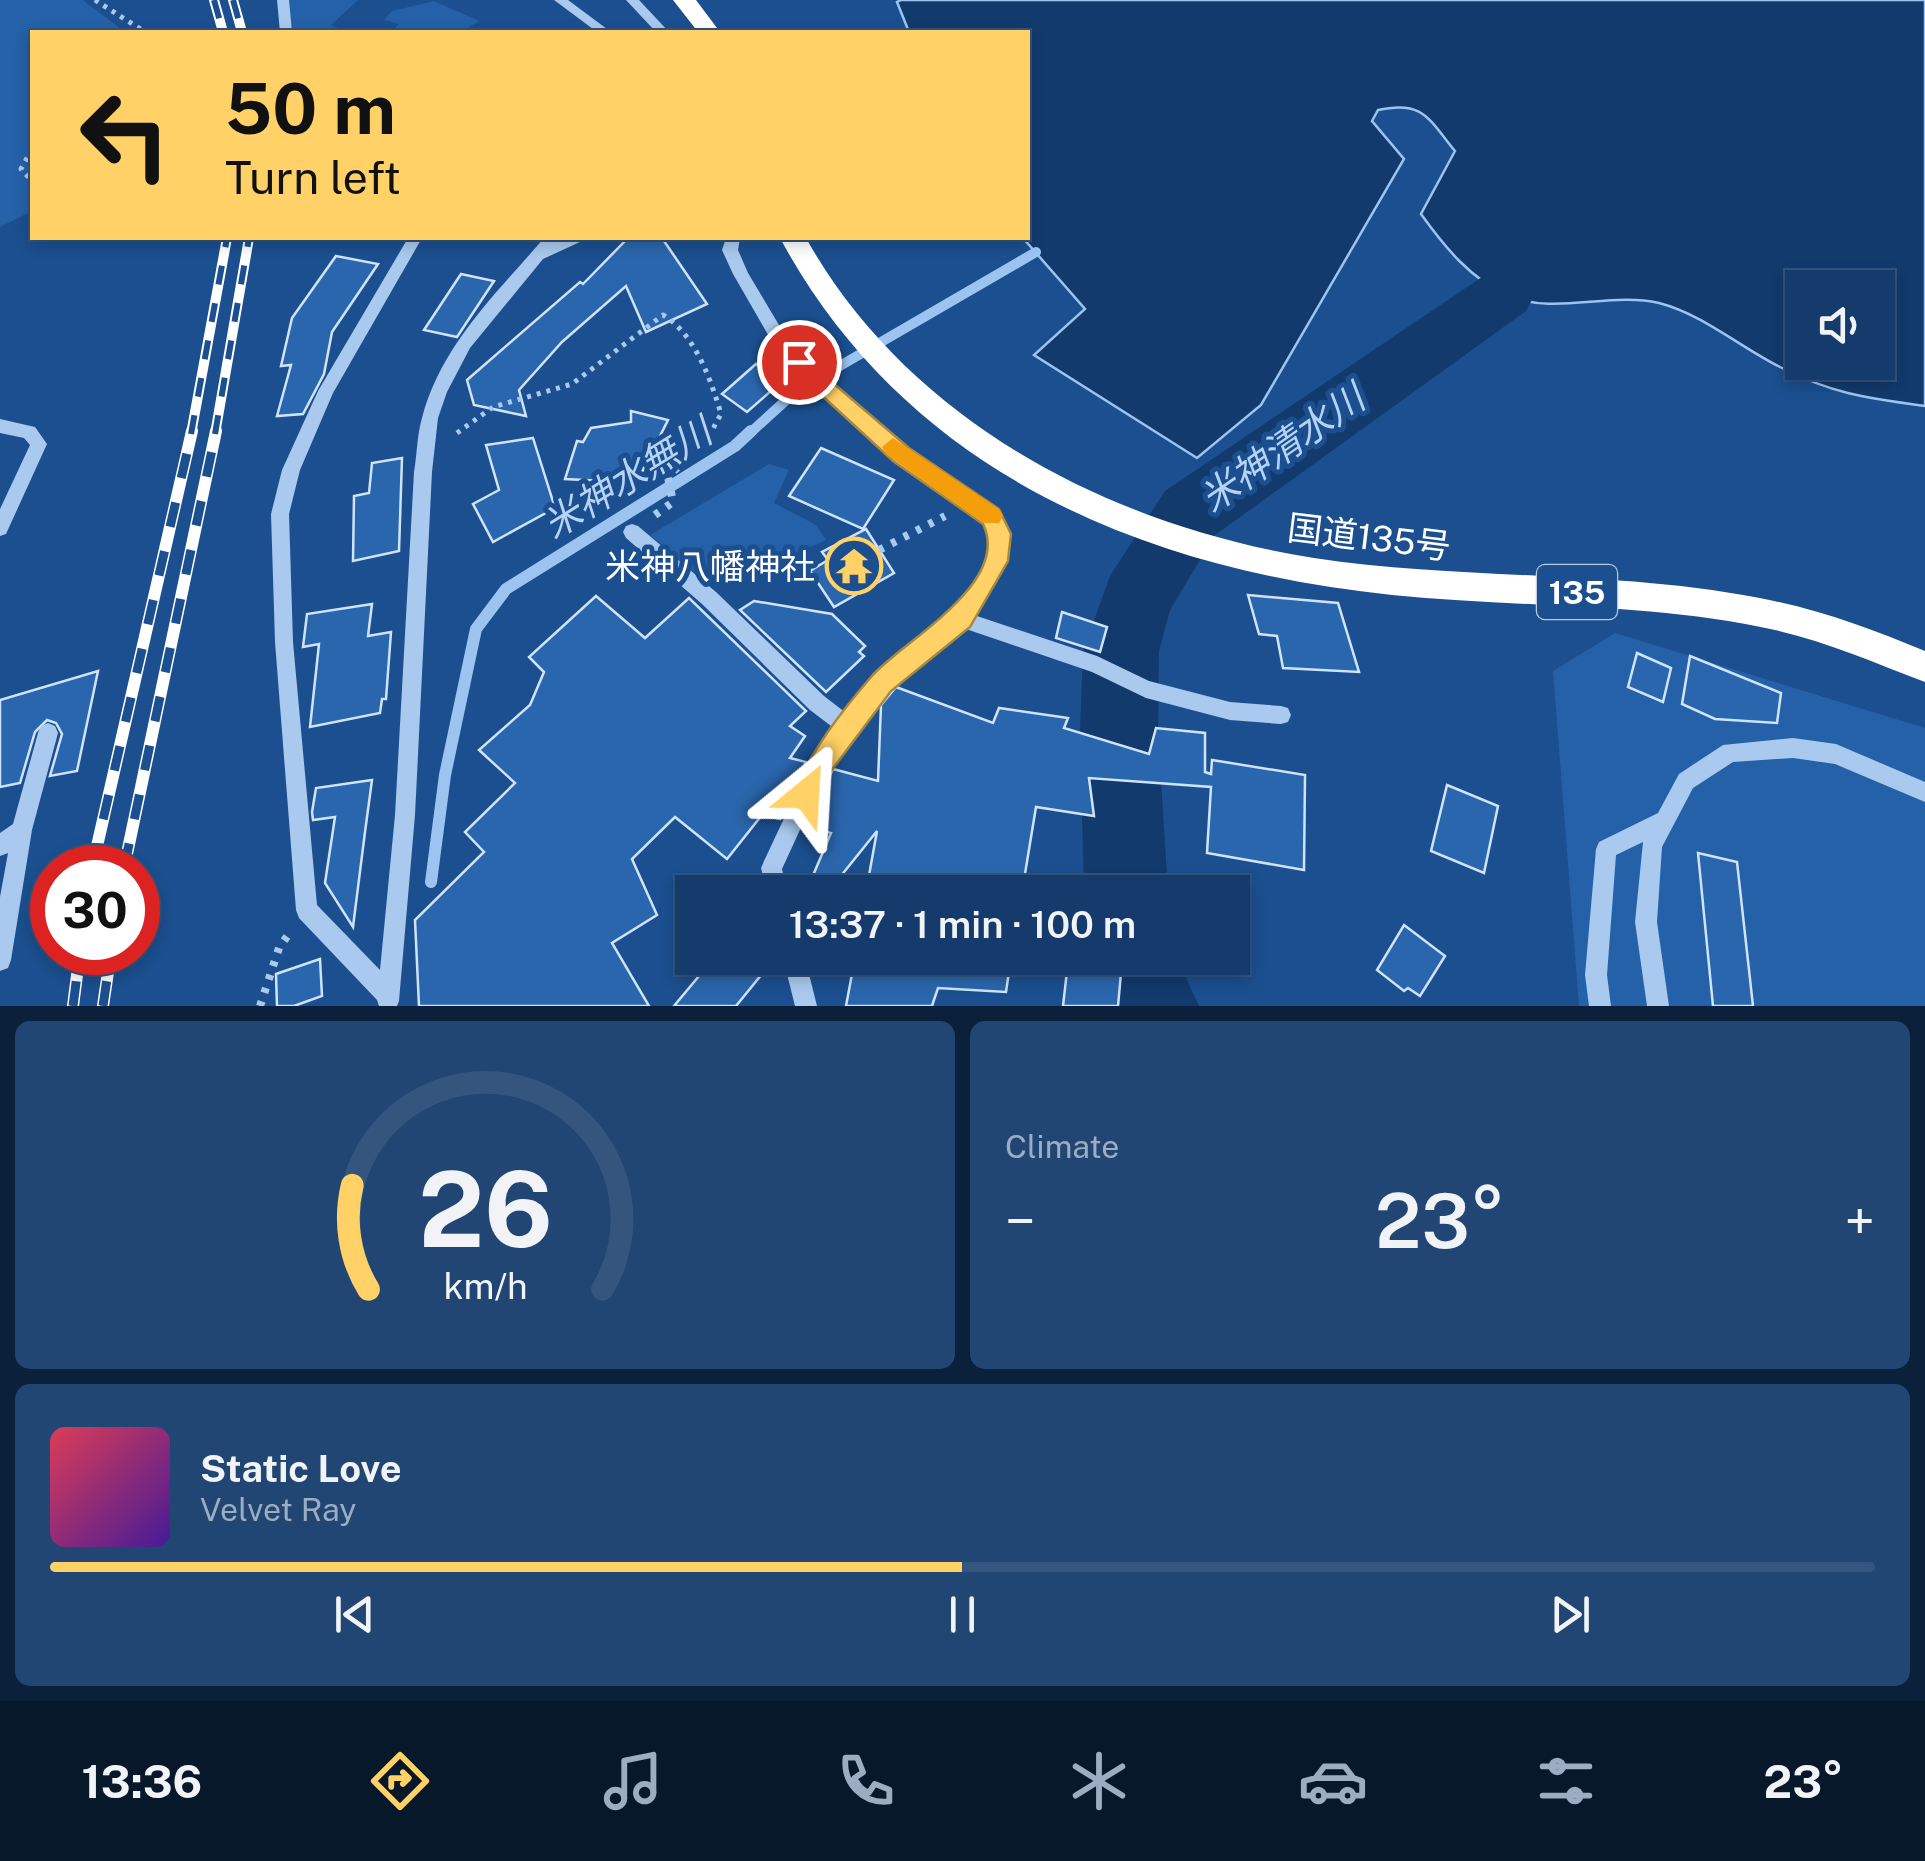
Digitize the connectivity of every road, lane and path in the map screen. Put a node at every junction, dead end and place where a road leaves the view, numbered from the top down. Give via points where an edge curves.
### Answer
1 (95, 0) edge
2 (283, 0) edge
3 (560, 0) edge
4 (632, 0) edge
5 (684, 0) edge
6 (142, 30) edge
7 (286, 30) edge
8 (602, 30) edge
9 (660, 30) edge
10 (707, 30) edge
11 (30, 153) edge
12 (30, 179) edge
13 (414, 240) edge
14 (550, 240) edge
15 (572, 240) edge
16 (733, 240) edge
17 (795, 242) edge
18 (535, 259) junction
19 (0, 426) edge
20 (424, 466) junction
21 (674, 502) dead end
22 (925, 527) dead end
23 (0, 528) edge
24 (632, 532) dead end
25 (880, 550) dead end
26 (961, 619) junction
27 (1925, 668) edge
28 (1281, 715) dead end
29 (846, 725) junction
30 (48, 733) dead end
31 (1925, 792) edge
32 (1666, 820) junction
33 (22, 830) junction
34 (0, 846) edge
35 (773, 875) edge
36 (307, 910) junction
37 (0, 960) edge
38 (798, 975) edge
39 (388, 1001) edge
40 (260, 1006) edge
41 (806, 1006) edge
42 (1600, 1006) edge
43 (1658, 1006) edge

1 - 6 path
2 - 7 street
3 - 8 street
4 - 9 street
5 - 10 highway
11 - 12 path via 21,169
13 - 36 street via 326,391 280,514
14 - 18 street
15 - 18 street
16 - 26 street via 730,250 742,274 799,362 901,454 991,516 1000,534 996,561
17 - 27 highway, 国道135号 / 135 via 880,363 958,429 1064,492 1170,538 1344,576 1743,606 1823,626
18 - 20 street via 445,376 430,417
19 - 23 street via 29,432 38,444
20 - 21 path via 448,464 459,428 493,407 572,384 663,315 685,334 721,414 668,477
20 - 39 street
22 - 25 path
24 - 29 street
26 - 28 street via 1097,665 1146,689 1230,711
26 - 29 street via 882,682
29 - 35 street via 819,766
30 - 33 street
31 - 32 street via 1836,754 1793,748 1730,752 1686,781
32 - 42 street via 1606,848 1596,975
32 - 43 street via 1652,845 1646,922
33 - 34 street
33 - 37 street
36 - 39 street
36 - 40 path via 278,948
38 - 41 street

